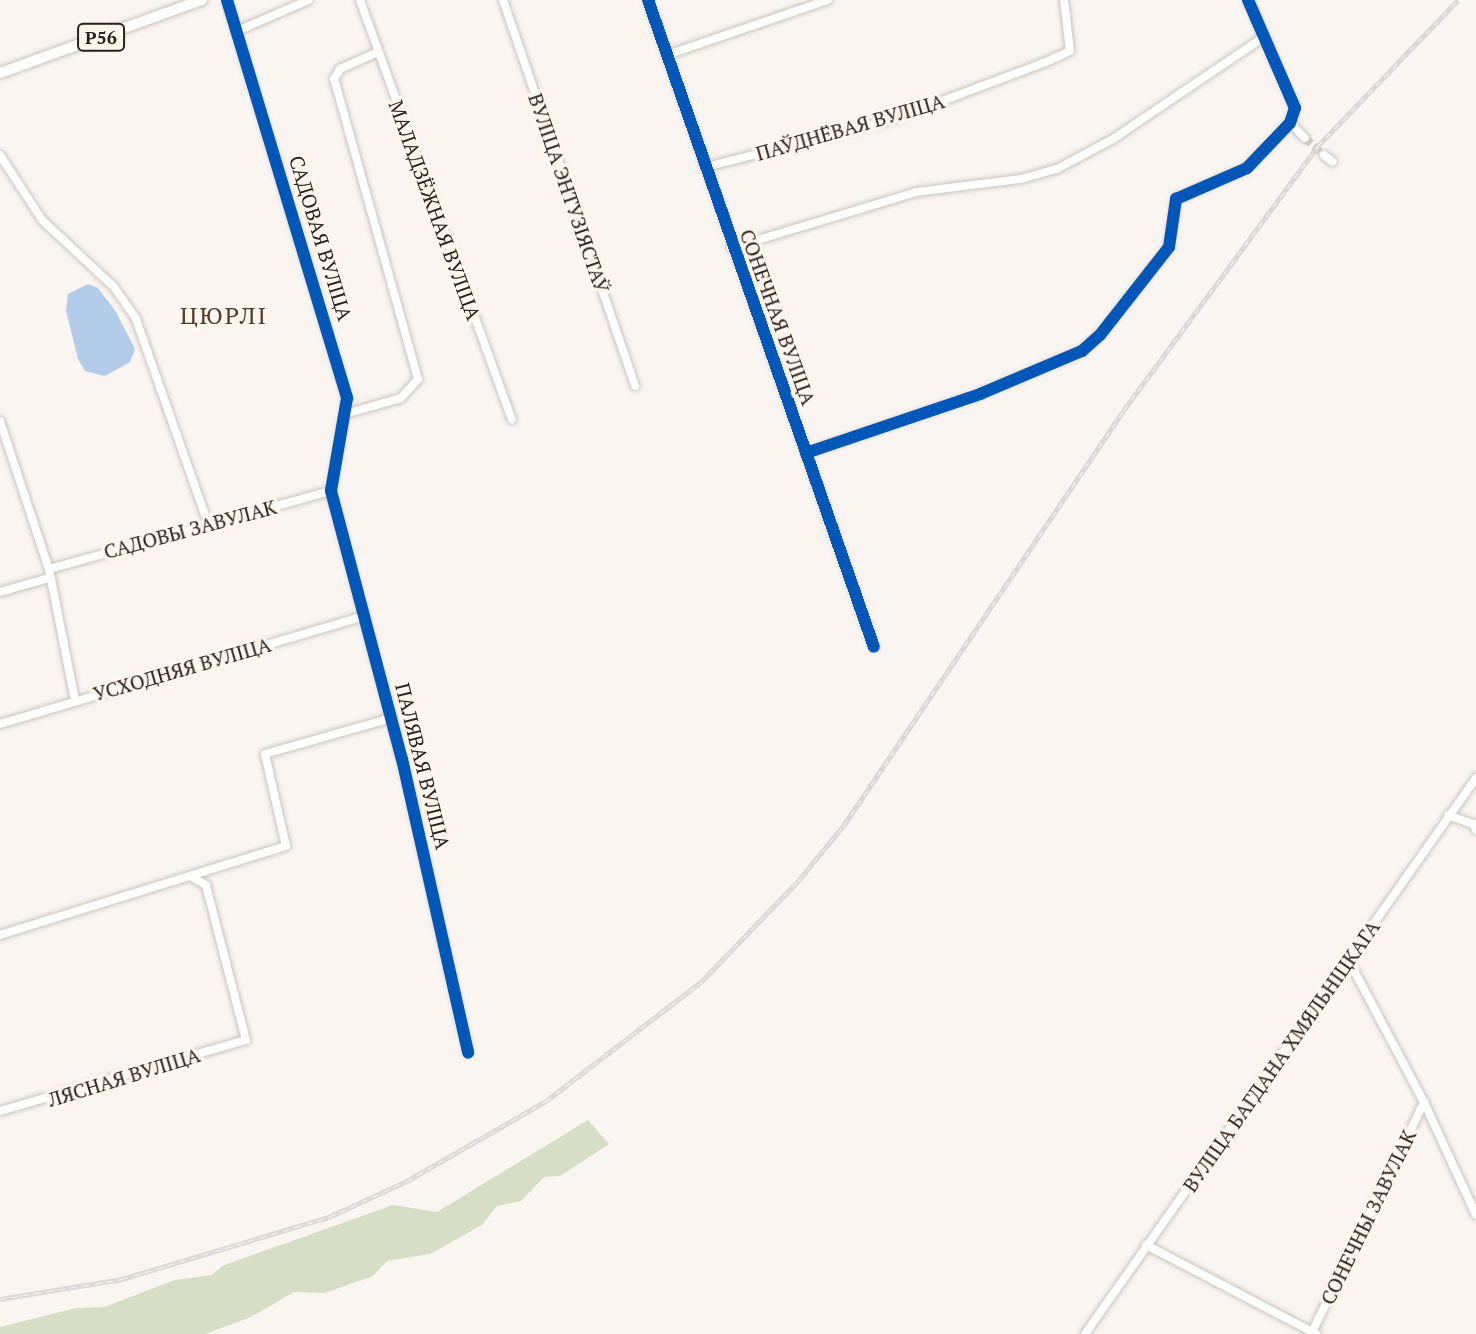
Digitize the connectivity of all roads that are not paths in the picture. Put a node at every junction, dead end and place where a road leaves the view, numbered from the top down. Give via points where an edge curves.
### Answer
1 (202, 0) edge
2 (227, 0) edge
3 (309, 0) edge
4 (360, 0) edge
5 (503, 0) edge
6 (648, 0) edge
7 (828, 0) edge
8 (1064, 0) edge
9 (1248, 0) edge
10 (237, 31) junction
11 (1262, 38) junction
12 (378, 52) junction
13 (667, 55) junction
14 (0, 73) edge
15 (1290, 123) junction
16 (1305, 138) tunnel mouth
17 (0, 155) edge
18 (1324, 155) tunnel mouth
19 (1333, 162) dead end
20 (706, 167) junction
21 (731, 248) junction
22 (635, 386) dead end
23 (345, 414) junction
24 (512, 419) dead end
25 (0, 421) edge
26 (806, 453) junction
27 (331, 491) junction
28 (208, 523) junction
29 (49, 574) junction
30 (0, 592) edge
31 (364, 616) junction
32 (874, 647) dead end
33 (75, 700) junction
34 (391, 718) junction
35 (0, 724) edge
36 (1476, 778) edge
37 (1448, 815) junction
38 (1476, 830) edge
39 (224, 864) junction
40 (192, 877) junction
41 (206, 885) junction
42 (0, 935) edge
43 (1350, 963) junction
44 (468, 1053) dead end
45 (1424, 1102) junction
46 (0, 1111) edge
47 (1476, 1215) edge
48 (1146, 1245) junction
49 (1314, 1333) edge
50 (1085, 1334) edge

1 - 14 main road, Р56
2 - 10 street, САДОВАЯ ВУЛІЦА
3 - 10 street
4 - 12 street, МАЛАДЗЁЖНАЯ ВУЛІЦА
5 - 22 street, ВУЛІЦА ЭНТУЗІЯСТАЎ
6 - 13 street, СОНЕЧНАЯ ВУЛІЦА
7 - 13 street
8 - 20 street, ПАЎДНЁВАЯ ВУЛІЦА via 1070,51 928,108
9 - 11 street
10 - 23 street, САДОВАЯ ВУЛІЦА via 347,398
11 - 15 street via 1295,108
11 - 21 street via 1113,139 1057,169 903,196
12 - 23 street via 340,69 334,79 418,379 401,398
12 - 24 street, МАЛАДЗЁЖНАЯ ВУЛІЦА
13 - 20 street, СОНЕЧНАЯ ВУЛІЦА
15 - 16 street
15 - 26 street via 1247,168 1176,199 1169,247 1082,351 980,394
17 - 28 street via 42,220 114,287 136,319
18 - 19 street
20 - 21 street, СОНЕЧНАЯ ВУЛІЦА
21 - 26 street, СОНЕЧНАЯ ВУЛІЦА
23 - 27 street, САДОВАЯ ВУЛІЦА
25 - 29 street
26 - 32 street, СОНЕЧНАЯ ВУЛІЦА
27 - 28 street, САДОВЫ ЗАВУЛАК
27 - 31 street, ПАЛЯВАЯ ВУЛІЦА
28 - 29 street, САДОВЫ ЗАВУЛАК
29 - 30 street, САДОВЫ ЗАВУЛАК
29 - 33 street
31 - 33 street, УСХОДНЯЯ ВУЛІЦА
31 - 34 street, ПАЛЯВАЯ ВУЛІЦА
33 - 35 street, УСХОДНЯЯ ВУЛІЦА
34 - 39 street via 265,754 286,846
34 - 44 street, ПАЛЯВАЯ ВУЛІЦА
36 - 37 street, ВУЛІЦА БАГДАНА ХМЯЛЬНІЦКАГА
37 - 38 street
37 - 43 street, ВУЛІЦА БАГДАНА ХМЯЛЬНІЦКАГА
39 - 40 street
39 - 41 street
40 - 41 street
40 - 42 street
41 - 46 street, ЛЯСНАЯ ВУЛІЦА via 246,1040
43 - 45 street
43 - 48 street, ВУЛІЦА БАГДАНА ХМЯЛЬНІЦКАГА
45 - 47 street
45 - 49 street, СОНЕЧНЫ ЗАВУЛАК
48 - 49 street
48 - 50 street, ВУЛІЦА БАГДАНА ХМЯЛЬНІЦКАГА

